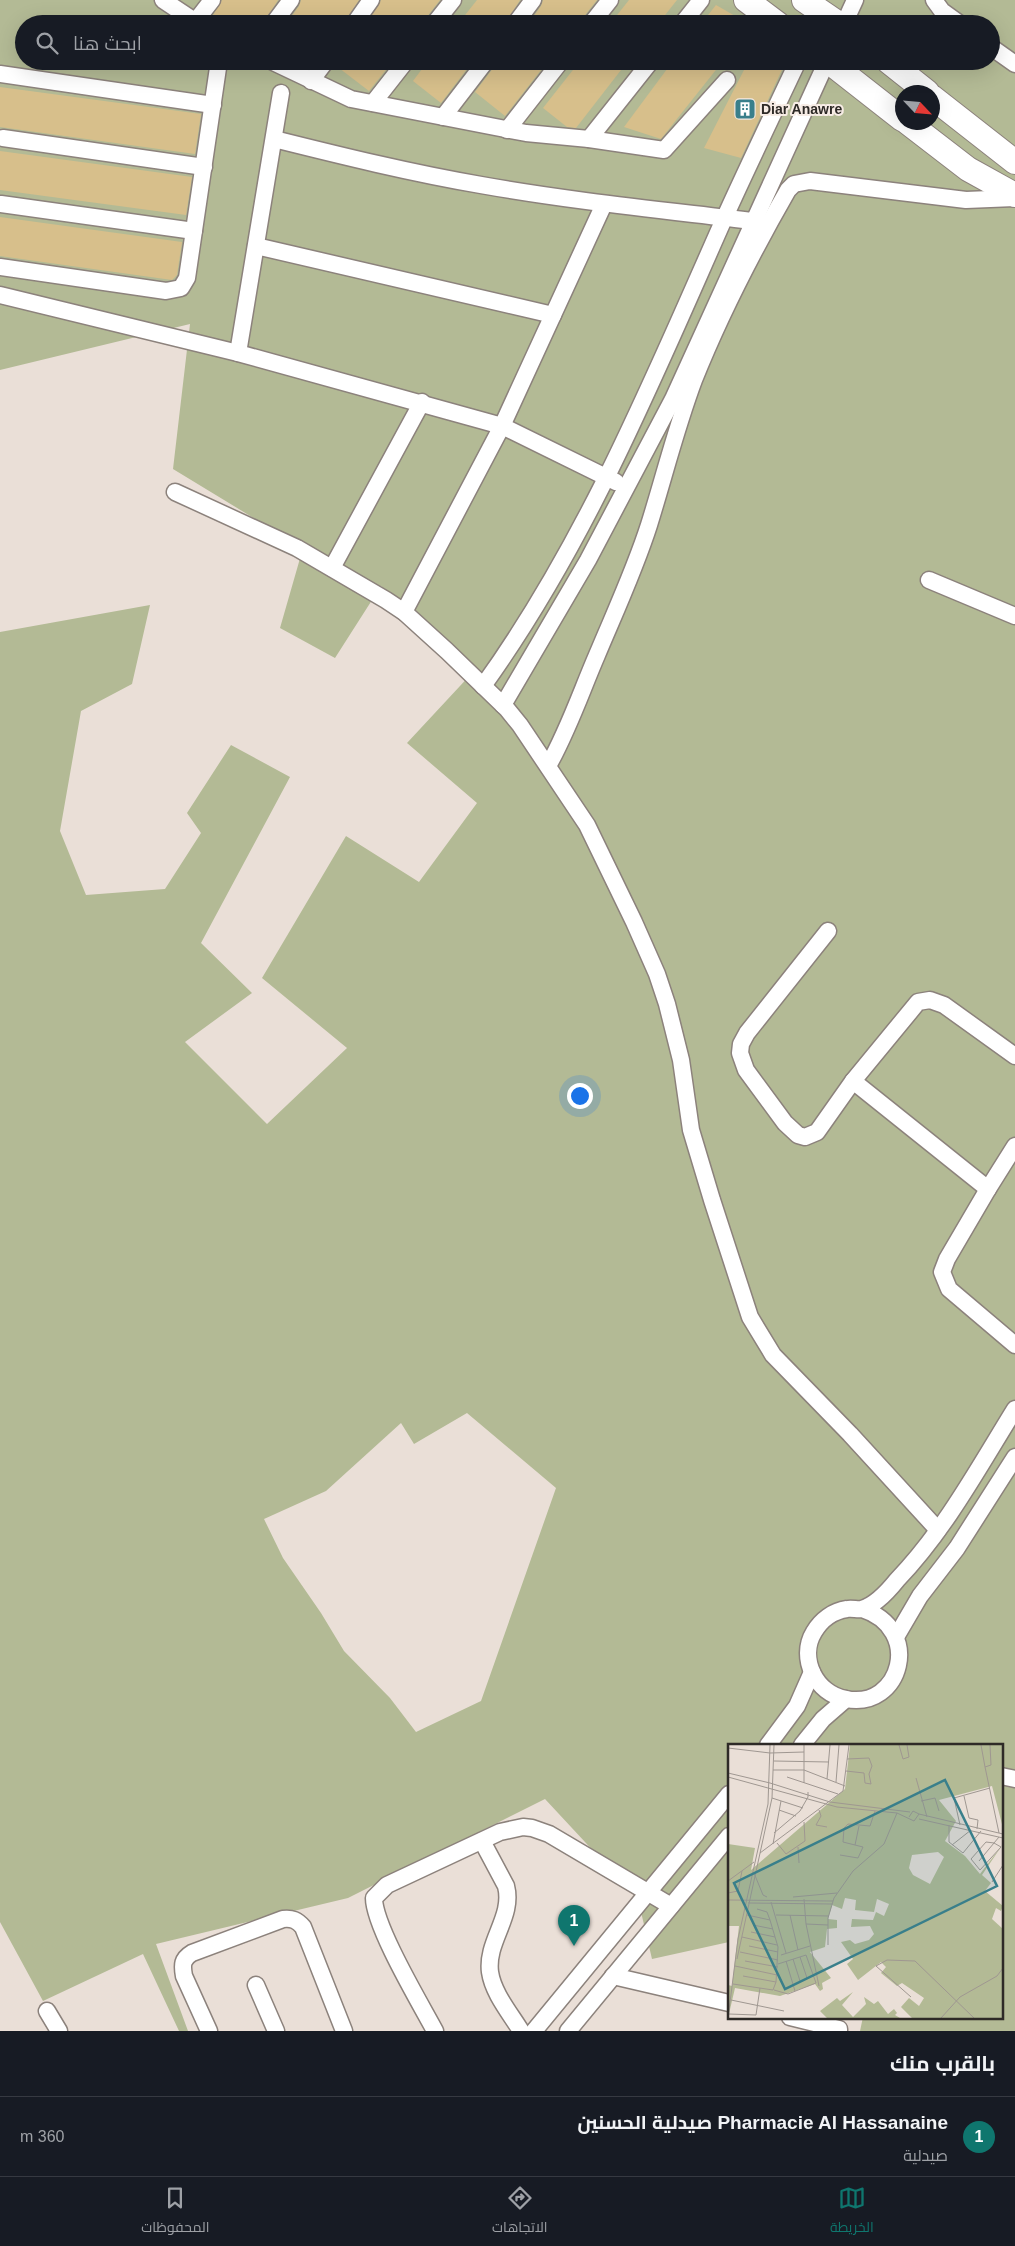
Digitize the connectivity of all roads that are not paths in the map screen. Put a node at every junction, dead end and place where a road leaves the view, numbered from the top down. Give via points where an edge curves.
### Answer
1 (163, 0) edge
2 (212, 0) edge
3 (291, 0) edge
4 (372, 0) edge
5 (452, 0) edge
6 (533, 0) edge
7 (610, 0) edge
8 (701, 0) edge
9 (746, 0) edge
10 (855, 0) edge
11 (934, 0) edge
12 (185, 15) edge
13 (202, 15) edge
14 (280, 15) edge
15 (361, 15) edge
16 (441, 15) edge
17 (522, 15) edge
18 (598, 15) edge
19 (689, 15) edge
20 (766, 15) edge
21 (848, 15) edge
22 (948, 15) edge
23 (1000, 53) edge
24 (1015, 64) edge
25 (218, 70) edge
26 (289, 70) edge
27 (320, 70) edge
28 (399, 70) edge
29 (479, 70) edge
30 (555, 70) edge
31 (644, 70) edge
32 (794, 70) edge
33 (823, 70) edge
34 (839, 70) edge
35 (899, 70) edge
36 (0, 74) edge
37 (727, 80) dead end
38 (312, 81) junction
39 (918, 85) edge
40 (281, 93) dead end
41 (374, 103) junction
42 (940, 103) edge
43 (213, 105) junction
44 (895, 114) edge
45 (443, 117) junction
46 (507, 130) junction
47 (917, 130) edge
48 (3, 138) dead end
49 (274, 139) junction
50 (589, 139) junction
51 (1015, 162) edge
52 (204, 167) junction
53 (1015, 196) edge
54 (1, 204) edge
55 (604, 204) junction
56 (725, 218) junction
57 (753, 221) junction
58 (194, 231) junction
59 (256, 246) junction
60 (0, 267) edge
61 (0, 295) edge
62 (553, 315) junction
63 (238, 353) junction
64 (422, 402) junction
65 (502, 426) junction
66 (607, 478) junction
67 (627, 488) junction
68 (175, 492) dead end
69 (332, 568) junction
70 (929, 580) dead end
71 (404, 612) junction
72 (1015, 616) edge
73 (483, 686) junction
74 (503, 705) junction
75 (548, 766) junction
76 (828, 931) dead end
77 (1015, 1056) edge
78 (853, 1080) junction
79 (1015, 1146) edge
80 (988, 1189) junction
81 (1015, 1345) edge
82 (1015, 1409) edge
83 (1015, 1457) edge
84 (938, 1530) junction
85 (862, 1609) junction
86 (896, 1637) junction
87 (812, 1672) junction
88 (846, 1699) junction
89 (769, 1744) edge
90 (803, 1744) edge
91 (1002, 1776) edge
92 (1015, 1779) edge
93 (728, 1795) edge
94 (728, 1837) edge
95 (482, 1840) junction
96 (648, 1892) junction
97 (671, 1906) junction
98 (613, 1976) junction
99 (256, 1985) dead end
100 (728, 2003) edge
101 (47, 2011) dead end
102 (794, 2018) edge
103 (59, 2031) edge
104 (208, 2031) edge
105 (276, 2031) edge
106 (344, 2031) edge
107 (435, 2031) edge
108 (521, 2031) edge
109 (534, 2031) edge
110 (568, 2031) edge
111 (838, 2031) edge

1 - 12 street
2 - 13 street
3 - 14 street
4 - 15 street
5 - 16 street
6 - 17 street
7 - 18 street
8 - 19 street
9 - 20 street
10 - 21 street
11 - 22 street
23 - 24 street
25 - 43 street
26 - 38 street
27 - 38 street
28 - 41 street
29 - 45 street
30 - 46 street
31 - 50 street
32 - 56 street
33 - 57 street
34 - 44 street
35 - 39 street
36 - 43 street
37 - 50 street via 664,150
38 - 41 street via 351,99
40 - 49 street
41 - 45 street
42 - 51 street
43 - 52 street
45 - 46 street
46 - 50 street
47 - 53 street via 968,170
48 - 52 street
49 - 55 street via 420,174
49 - 59 street
52 - 58 street
53 - 75 street via 966,200 810,180 794,184 788,190 760,239 694,379 634,566 569,724
54 - 58 street
55 - 56 street
55 - 62 street
56 - 57 street
56 - 66 street via 654,382
57 - 67 street via 674,399
58 - 60 street via 187,278 181,288 172,292
59 - 62 street
59 - 63 street
61 - 63 street
62 - 65 street
63 - 64 street
64 - 65 street
64 - 69 street
65 - 66 street
65 - 71 street
66 - 67 street
66 - 73 street via 527,621
67 - 74 street
68 - 69 street via 297,548
69 - 71 street
70 - 72 street
71 - 73 street
73 - 74 street
74 - 75 street
75 - 84 street via 586,825 634,922 667,1004 681,1060 691,1130 750,1317 772,1355
76 - 78 street via 747,1033 740,1053 746,1070 785,1123 805,1137 817,1132
77 - 78 street via 944,1005 924,1000 910,1010
78 - 80 street
79 - 80 street
80 - 81 street via 943,1267 943,1277 949,1289
82 - 84 street
83 - 86 street via 957,1548 914,1604
84 - 85 street via 898,1580
85 - 86 street via 885,1620
85 - 87 street via 848,1608 822,1621 809,1646 808,1661
86 - 88 street via 900,1655 898,1667 884,1689 861,1700
87 - 88 street via 821,1686
87 - 89 street via 797,1706
88 - 90 street via 823,1719
91 - 92 street
93 - 96 street
94 - 97 street
95 - 96 street via 515,1828 532,1828 549,1834
95 - 107 street via 388,1885 374,1898 384,1932
95 - 108 street via 508,1893 506,1914 490,1956 490,1971 495,1989
96 - 97 street
96 - 109 street
97 - 98 street
98 - 100 street
98 - 110 street
99 - 105 street
101 - 103 street
102 - 111 street
104 - 106 street via 184,1976 182,1967 186,1956 290,1918 303,1927

